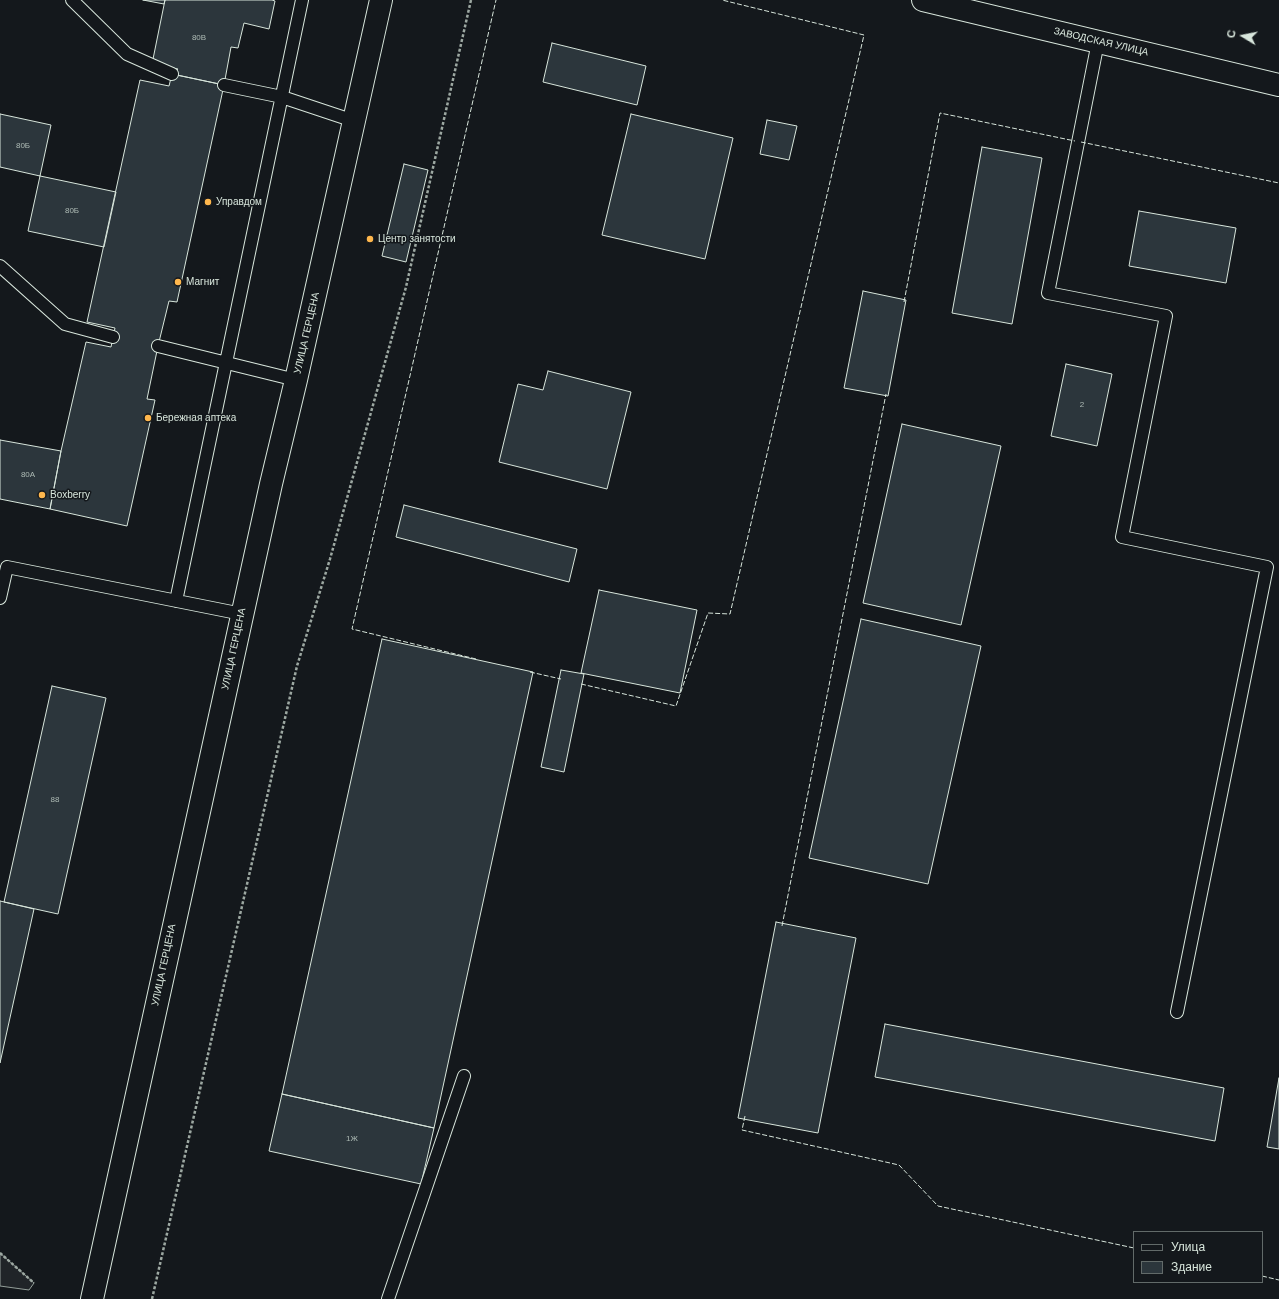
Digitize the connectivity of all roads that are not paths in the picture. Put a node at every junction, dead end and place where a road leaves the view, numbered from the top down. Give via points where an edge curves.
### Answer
1 (72, 0) edge
2 (302, 0) edge
3 (381, 0) edge
4 (923, 0) edge
5 (1098, 42) junction
6 (172, 74) dead end
7 (1279, 84) edge
8 (224, 85) dead end
9 (282, 97) junction
10 (354, 121) junction
11 (0, 266) edge
12 (113, 337) dead end
13 (158, 346) dead end
14 (226, 363) junction
15 (296, 380) junction
16 (4, 565) edge
17 (0, 598) edge
18 (176, 601) junction
19 (242, 614) junction
20 (1177, 1012) dead end
21 (464, 1076) dead end
22 (92, 1299) edge
23 (388, 1299) edge

1 - 6 lane via 127,54
2 - 9 lane
3 - 10 main road, УЛИЦА ГЕРЦЕНА
4 - 5 main road, ЗАВОДСКАЯ УЛИЦА
5 - 7 main road, ЗАВОДСКАЯ УЛИЦА
5 - 20 lane via 1048,293 1166,316 1122,537 1267,567
8 - 9 lane
9 - 10 lane
9 - 14 lane
10 - 15 main road, УЛИЦА ГЕРЦЕНА
11 - 12 lane via 65,324
13 - 14 lane
14 - 15 lane
14 - 18 lane
15 - 19 main road, УЛИЦА ГЕРЦЕНА
16 - 17 lane
16 - 18 lane
18 - 19 lane
19 - 22 main road, УЛИЦА ГЕРЦЕНА
21 - 23 lane

